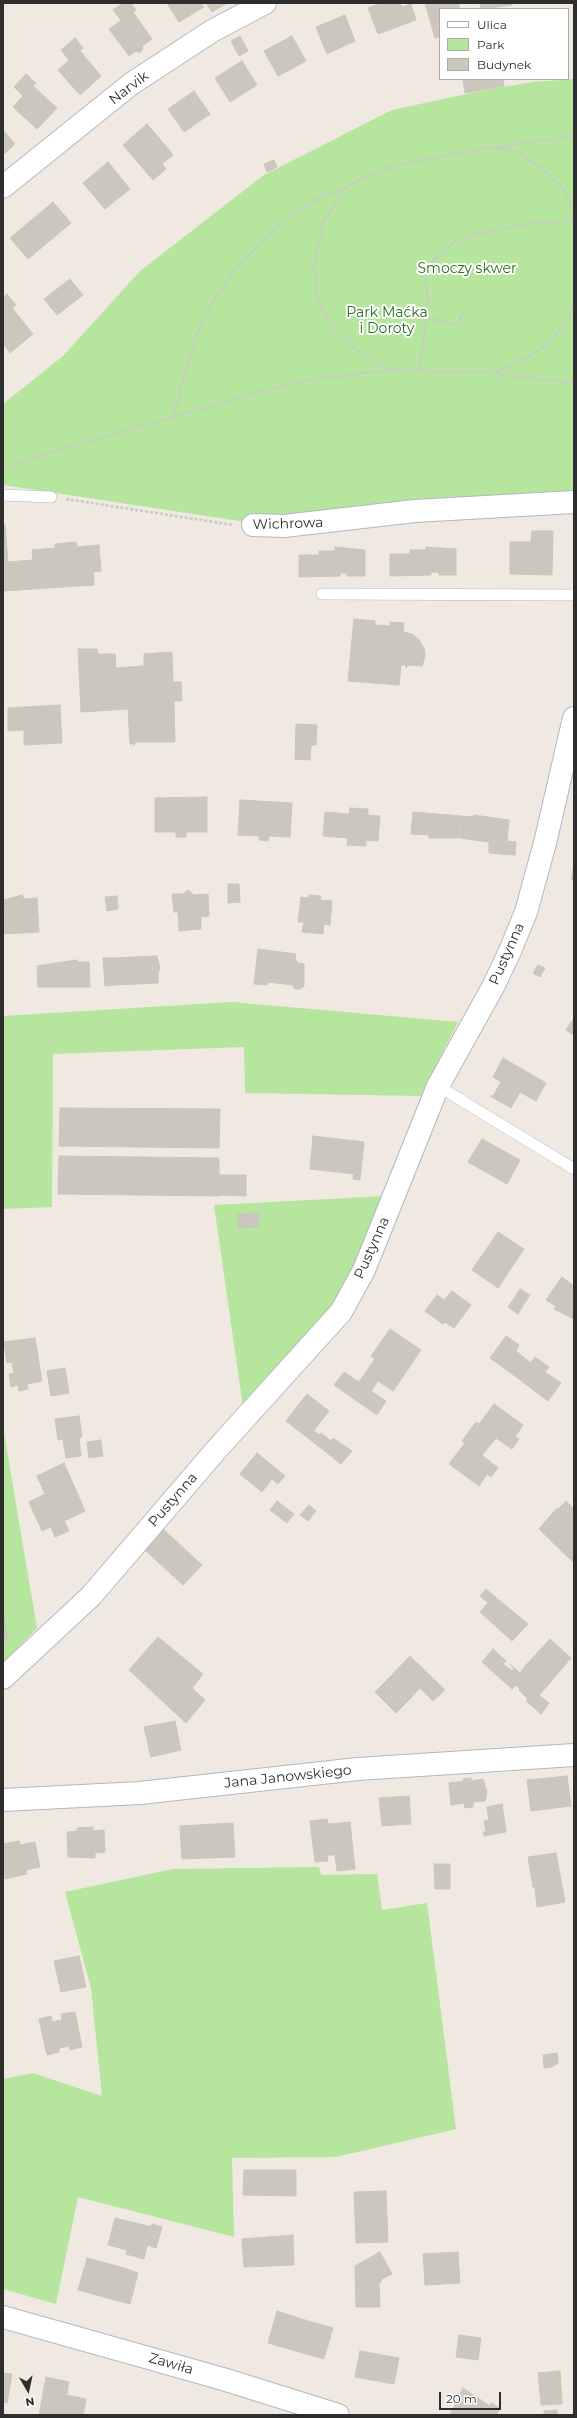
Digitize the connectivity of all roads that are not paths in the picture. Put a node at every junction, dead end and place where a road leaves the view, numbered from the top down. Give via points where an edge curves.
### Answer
1 (265, 3) edge
2 (3, 187) edge
3 (3, 495) edge
4 (52, 497) road end
5 (574, 502) edge
6 (252, 525) road end
7 (322, 594) dead end
8 (574, 594) edge
9 (574, 718) edge
10 (438, 1086) junction
11 (574, 1168) edge
12 (3, 1678) edge
13 (574, 1755) edge
14 (3, 1800) edge
15 (3, 2317) edge
16 (338, 2415) edge

1 - 2 street, Narvik via 212,31 131,84
3 - 4 lane
5 - 6 street, Wichrowa via 415,511 284,526
7 - 8 lane
9 - 10 street, Pustynna via 545,844 526,912 494,985
10 - 11 lane
10 - 12 street, Pustynna via 367,1263 341,1312 222,1443 91,1596
13 - 14 street, Jana Janowskiego via 358,1769 140,1793
15 - 16 street, Zawiła via 230,2381

